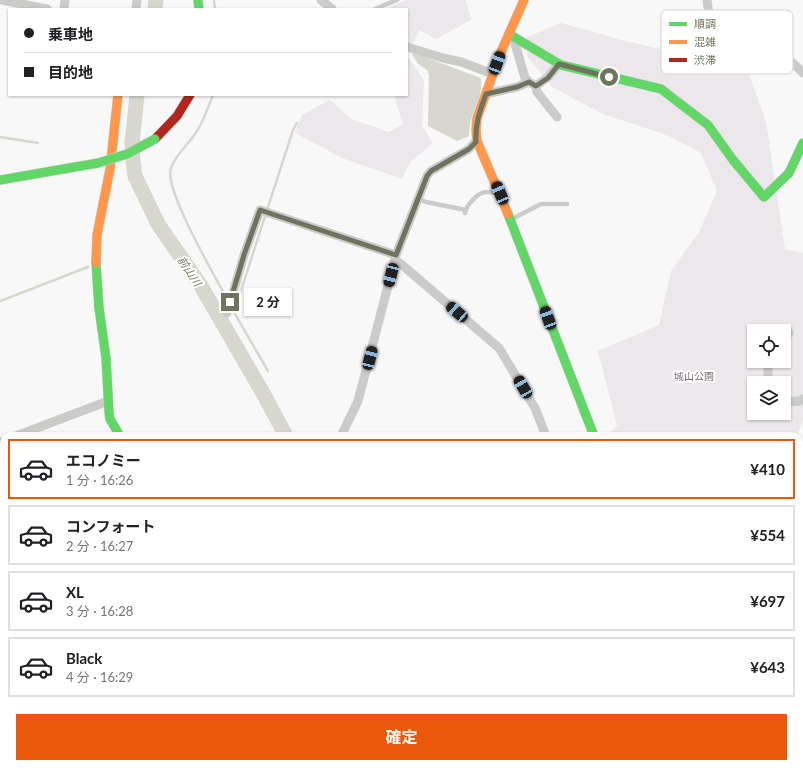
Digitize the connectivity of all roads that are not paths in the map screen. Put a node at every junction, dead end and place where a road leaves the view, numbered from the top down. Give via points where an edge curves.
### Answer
1 (2, 0) edge
2 (321, 0) edge
3 (398, 0) edge
4 (524, 0) edge
5 (707, 0) edge
6 (43, 8) edge
7 (331, 8) edge
8 (378, 8) edge
9 (708, 10) edge
10 (512, 36) junction
11 (408, 47) edge
12 (793, 63) edge
13 (559, 64) junction
14 (803, 73) edge
15 (493, 74) junction
16 (532, 84) junction
17 (486, 94) junction
18 (118, 96) edge
19 (189, 96) edge
20 (556, 117) dead end
21 (476, 142) junction
22 (803, 143) edge
23 (0, 180) edge
24 (503, 192) junction
25 (418, 199) junction
26 (567, 204) dead end
27 (511, 219) junction
28 (396, 257) junction
29 (227, 313) dead end
30 (803, 399) edge
31 (108, 401) junction
32 (791, 402) edge
33 (27, 432) edge
34 (118, 432) edge
35 (343, 432) edge
36 (544, 432) edge
37 (592, 432) edge

1 - 6 street
2 - 7 street
3 - 8 lane
4 - 10 main road
5 - 9 street
10 - 13 main road
10 - 15 main road
10 - 16 street via 523,71
11 - 15 street
12 - 14 street
13 - 16 street via 548,78
13 - 22 main road via 661,89 708,125 733,160 764,196 789,173
15 - 17 main road
16 - 17 street
16 - 20 street
17 - 21 main road via 477,118
18 - 31 main road via 110,169 96,235 99,308 106,358
19 - 23 main road, bridge via 177,116 155,139 128,154 98,163
21 - 24 main road
21 - 25 street via 469,149 431,171
24 - 25 lane via 476,195 466,211
24 - 27 main road
25 - 28 street
26 - 27 lane via 541,204
27 - 37 main road
28 - 29 street via 260,210
28 - 35 street via 358,401
28 - 36 street via 499,348 535,408
30 - 32 street
31 - 33 street
31 - 34 main road via 110,419

